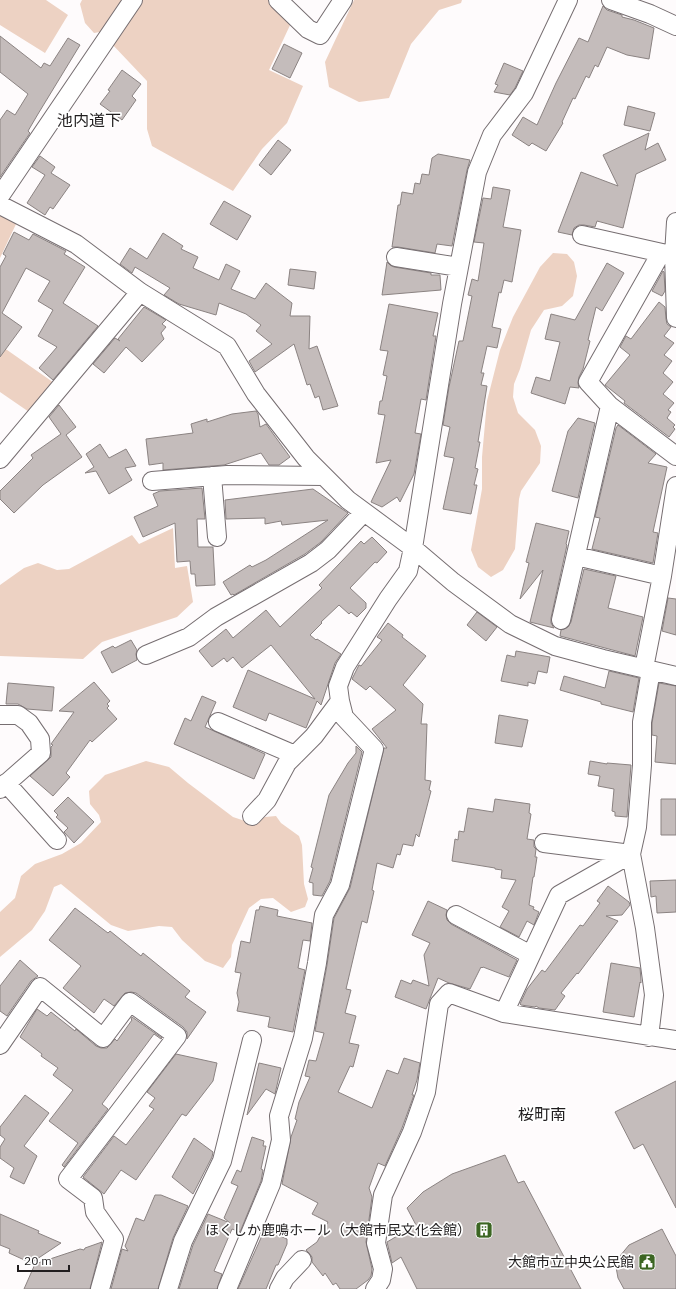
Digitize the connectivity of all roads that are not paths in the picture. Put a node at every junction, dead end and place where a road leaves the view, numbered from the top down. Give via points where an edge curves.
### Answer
1 (132, 0) edge
2 (278, 0) edge
3 (342, 0) edge
4 (568, 0) edge
5 (611, 0) edge
6 (631, 3) edge
7 (676, 26) edge
8 (0, 196) edge
9 (0, 205) edge
10 (676, 222) edge
11 (582, 235) dead end
12 (668, 254) junction
13 (396, 257) dead end
14 (459, 268) junction
15 (676, 291) edge
16 (140, 292) junction
17 (676, 318) edge
18 (610, 406) junction
19 (676, 456) edge
20 (0, 459) edge
21 (212, 476) junction
22 (324, 476) junction
23 (152, 481) dead end
24 (676, 486) edge
25 (364, 512) junction
26 (217, 537) dead end
27 (413, 548) junction
28 (576, 556) junction
29 (662, 576) junction
30 (561, 620) dead end
31 (146, 655) dead end
32 (648, 669) junction
33 (676, 676) edge
34 (340, 701) junction
35 (0, 715) edge
36 (218, 722) dead end
37 (295, 755) junction
38 (3, 786) edge
39 (252, 816) dead end
40 (57, 840) dead end
41 (544, 843) dead end
42 (630, 854) junction
43 (456, 915) dead end
44 (531, 955) junction
45 (504, 1014) junction
46 (649, 1037) junction
47 (252, 1040) dead end
48 (676, 1040) edge
49 (0, 1045) edge
50 (302, 1260) dead end
51 (100, 1289) edge
52 (168, 1289) edge
53 (227, 1289) edge
54 (279, 1289) edge
55 (375, 1289) edge

1 - 8 street
2 - 3 street via 308,29 320,35
4 - 14 street via 524,93 492,134 477,172
5 - 6 street
6 - 7 street
9 - 16 street via 76,244
10 - 12 street
11 - 12 street
12 - 15 street
12 - 18 street via 588,382
13 - 14 street
14 - 27 street
15 - 17 street
16 - 20 street
16 - 22 street via 227,346 256,394 306,458
18 - 19 street
18 - 28 street
21 - 22 street
21 - 23 street
21 - 26 street
22 - 25 street
24 - 29 street
25 - 27 street
25 - 31 street via 328,550 311,563 216,617 190,637
27 - 32 street via 453,582 510,624 555,646
27 - 34 street via 408,571 345,666 338,686
28 - 29 street
28 - 30 street
29 - 32 street
32 - 33 street
32 - 42 street via 642,722 637,827
34 - 37 street via 314,736
34 - 53 street via 344,717 374,749 340,886 324,915 303,1038 279,1116 281,1140 271,1184
35 - 38 street via 18,715 29,723 40,739 41,746 41,753
36 - 37 street
37 - 39 street via 287,763 267,800
38 - 40 street
41 - 42 street
42 - 44 street via 559,895
42 - 46 street via 645,928 654,995
43 - 44 street
44 - 45 street
45 - 46 street
45 - 55 street via 449,993 439,1004 426,1092 412,1132 383,1195 376,1243 383,1269 381,1280
46 - 48 street
47 - 52 street via 222,1161 183,1241
49 - 51 street via 40,987 103,1038 130,1002 177,1036 68,1179 93,1198 95,1212 114,1239
50 - 54 street via 285,1278

